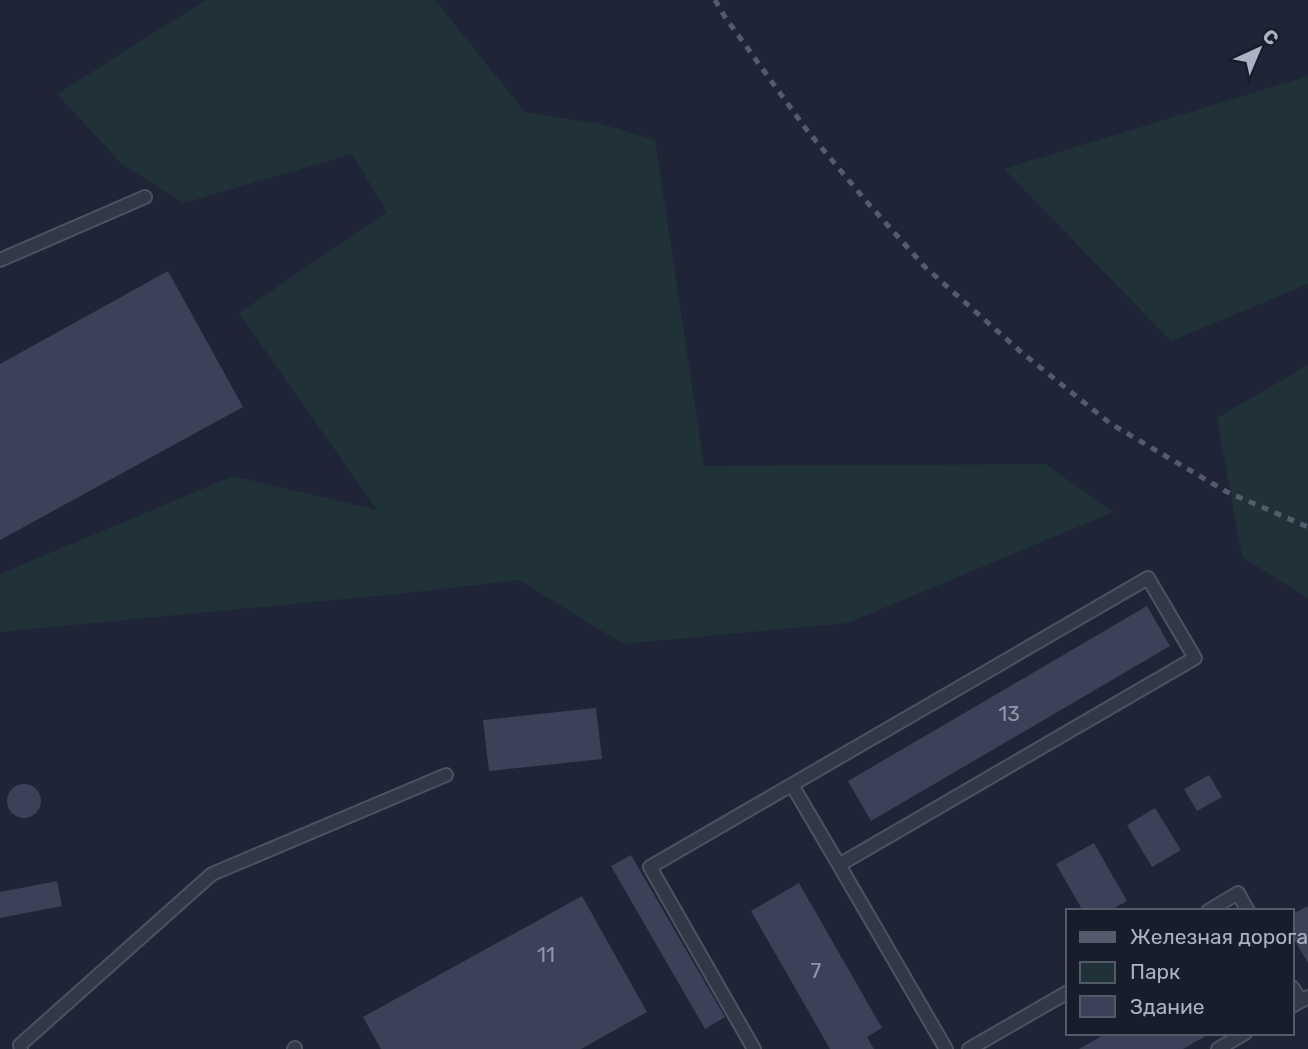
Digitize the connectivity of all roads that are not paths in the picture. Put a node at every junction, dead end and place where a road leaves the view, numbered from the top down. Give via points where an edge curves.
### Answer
1 (145, 197) dead end
2 (0, 260) edge
3 (446, 775) dead end
4 (792, 785) junction
5 (839, 865) junction
6 (1211, 909) edge
7 (1247, 909) edge
8 (1066, 993) edge
9 (1242, 1035) edge
10 (21, 1049) edge
11 (754, 1049) edge
12 (946, 1049) edge
13 (969, 1049) edge
14 (1218, 1049) edge

1 - 2 lane
3 - 10 lane via 212,874 20,1045
4 - 5 lane
4 - 5 lane via 1148,578 1168,612 1195,658
4 - 11 lane via 650,867
5 - 12 lane
6 - 7 lane via 1238,893
8 - 13 lane
9 - 14 lane

